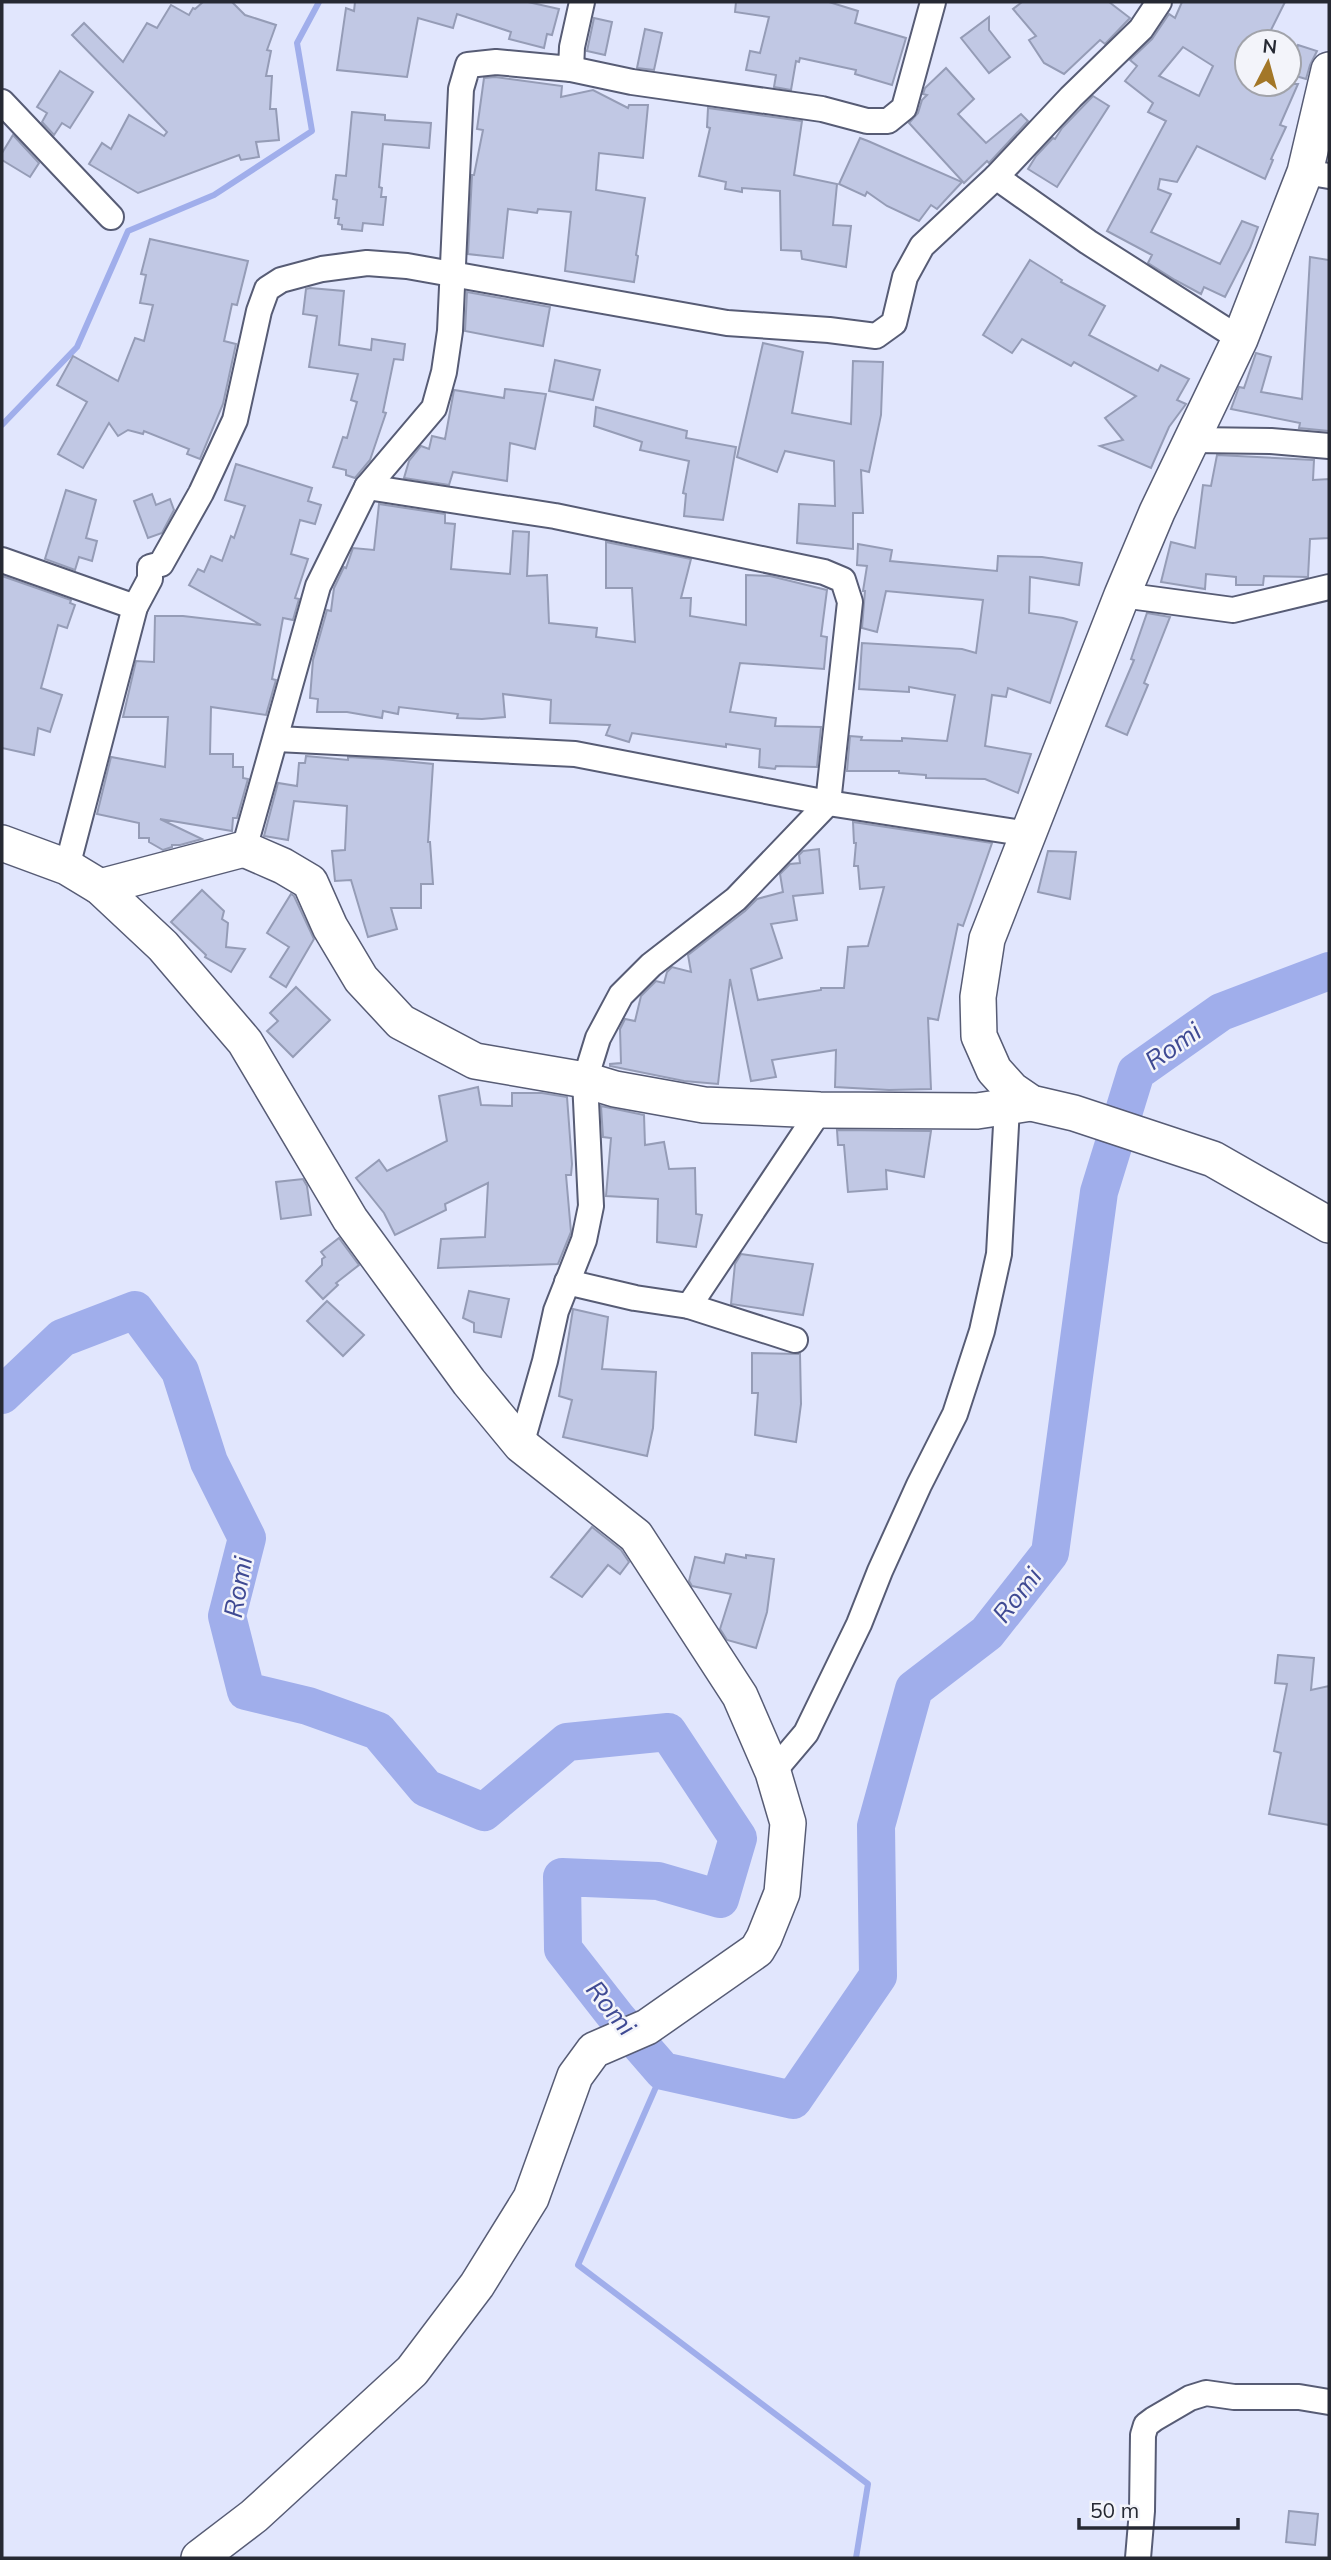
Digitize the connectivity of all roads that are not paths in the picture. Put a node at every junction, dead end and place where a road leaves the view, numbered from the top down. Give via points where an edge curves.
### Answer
1 (582, 2) edge
2 (933, 2) edge
3 (1159, 2) edge
4 (571, 69) junction
5 (1329, 70) edge
6 (2, 102) edge
7 (1317, 174) edge
8 (996, 177) junction
9 (111, 217) dead end
10 (453, 275) junction
11 (1240, 339) junction
12 (1192, 440) junction
13 (1329, 446) edge
14 (366, 486) junction
15 (2, 560) edge
16 (1329, 587) edge
17 (1122, 595) junction
18 (135, 607) junction
19 (276, 739) junction
20 (828, 803) junction
21 (1029, 834) junction
22 (2, 843) edge
23 (244, 849) junction
24 (67, 866) junction
25 (100, 887) junction
26 (584, 1080) junction
27 (1019, 1105) junction
28 (820, 1110) junction
29 (1329, 1225) edge
30 (567, 1282) junction
31 (690, 1306) junction
32 (795, 1340) dead end
33 (520, 1445) junction
34 (773, 1772) junction
35 (1329, 2402) edge
36 (199, 2558) edge
37 (1138, 2558) edge

1 - 4 street
2 - 4 street via 904,108 888,121
3 - 8 street via 1141,29
4 - 10 street via 496,62 468,65 461,89
5 - 7 street
6 - 9 street
7 - 11 street
8 - 10 street via 922,246 905,277 894,323 876,336 727,323
8 - 11 street
10 - 14 street via 450,331 434,408
10 - 18 street via 368,263 282,280 267,289 235,420 201,494 161,564 150,567 150,579
11 - 12 street
12 - 13 street
12 - 17 street
14 - 19 street via 318,586
14 - 20 street via 555,516 824,572 843,580 850,602
15 - 18 street
16 - 17 street via 1233,610
17 - 21 street
18 - 24 street
19 - 20 street via 575,754
19 - 23 street
20 - 21 street
20 - 26 street via 736,899 651,964 621,995 598,1038
21 - 27 street via 987,939 978,997 979,1036 994,1070
22 - 24 street
23 - 25 street
23 - 26 street via 310,882 361,979 401,1022 475,1061
24 - 25 street
25 - 33 street via 163,946 245,1042 350,1219
26 - 28 street via 705,1105
26 - 30 street via 591,1206 584,1240
27 - 28 street via 977,1111
27 - 29 street via 1074,1113 1213,1159
27 - 34 street via 999,1254 982,1331 955,1413 806,1733
28 - 31 street
30 - 31 street
30 - 33 street
31 - 32 street
33 - 34 street via 636,1536 740,1696
34 - 36 street via 788,1823 782,1893 757,1950 648,2027 594,2050 575,2076 531,2198 477,2285 412,2371 254,2516
35 - 37 street via 1206,2393 1146,2425

